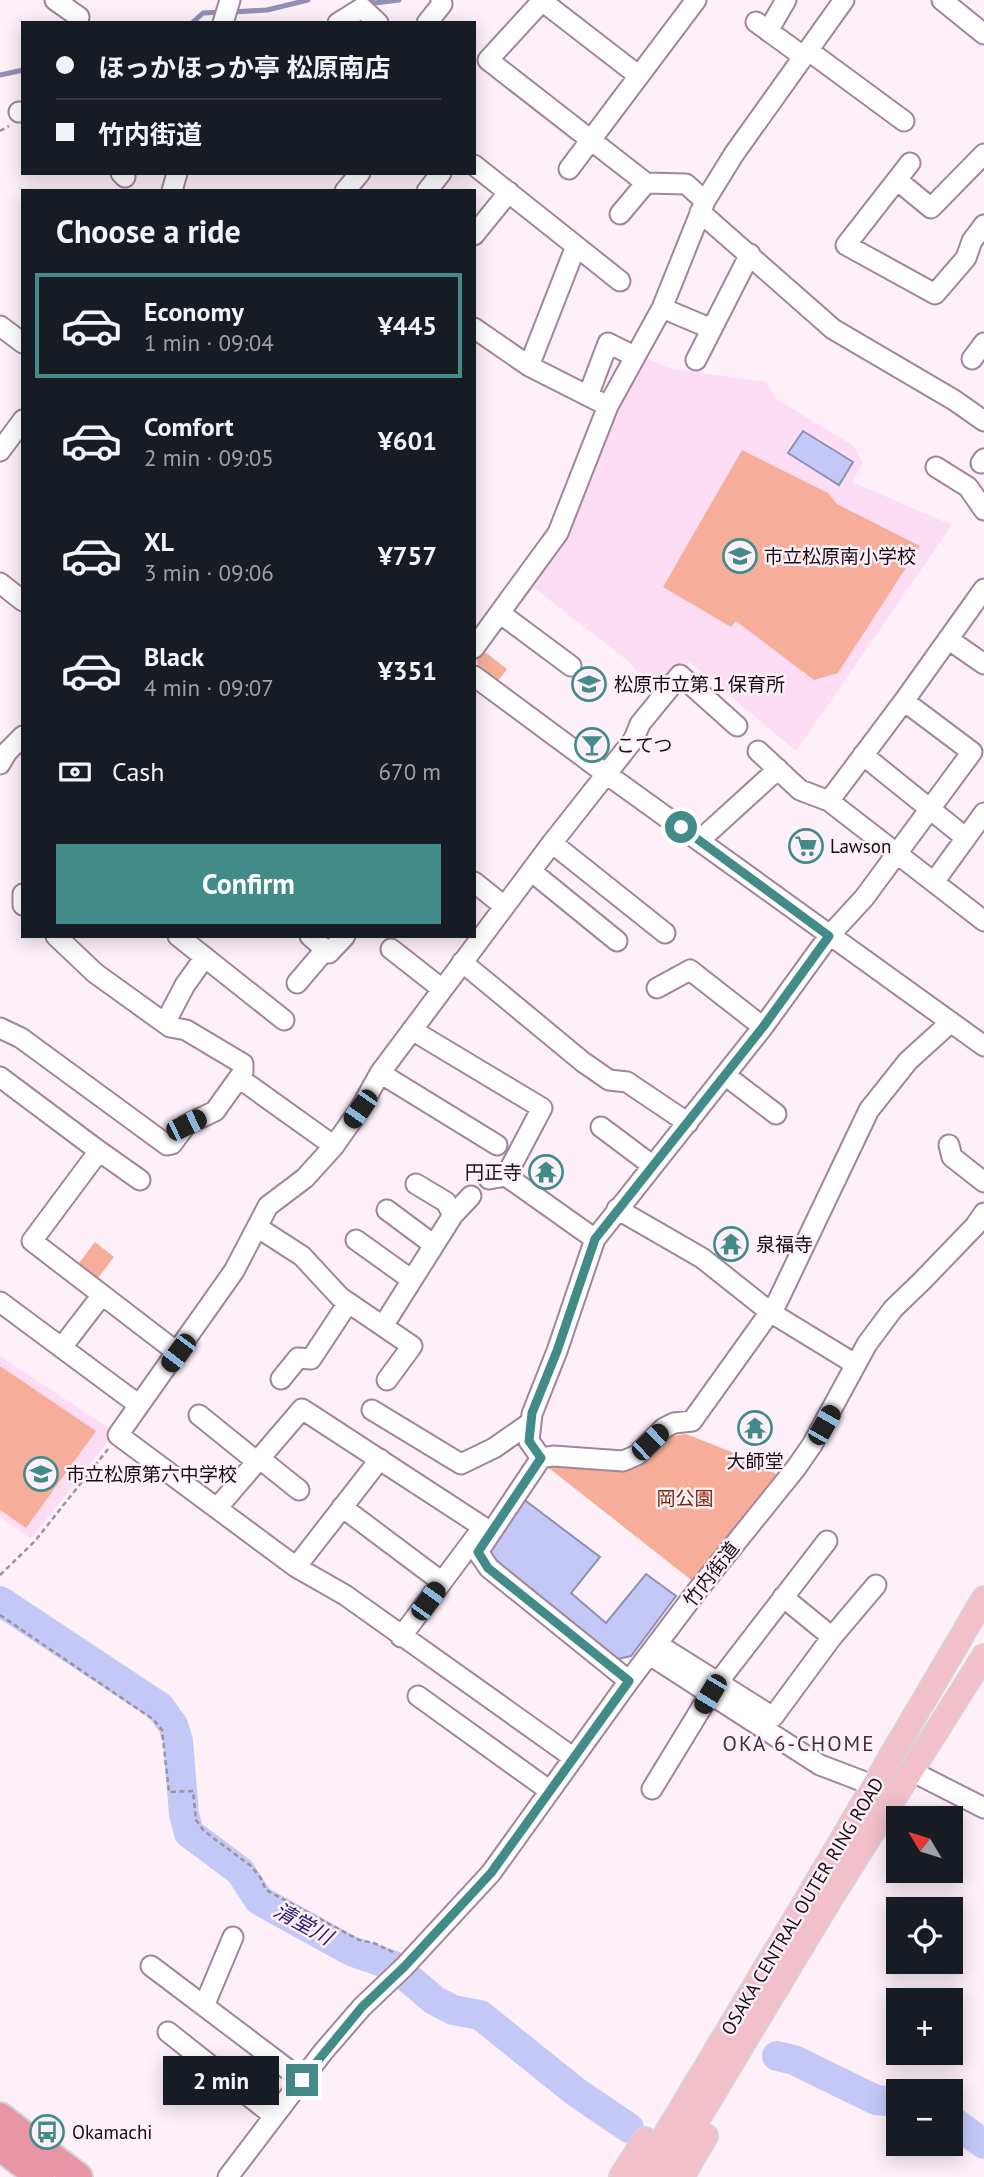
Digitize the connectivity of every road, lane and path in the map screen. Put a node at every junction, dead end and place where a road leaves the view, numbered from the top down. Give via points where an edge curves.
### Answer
1 (230, 0) edge
2 (441, 0) edge
3 (543, 0) edge
4 (696, 0) edge
5 (786, 0) edge
6 (844, 0) edge
7 (942, 0) edge
8 (57, 1) edge
9 (79, 17) dead end
10 (224, 21) edge
11 (341, 21) edge
12 (376, 21) edge
13 (429, 21) edge
14 (984, 34) edge
15 (806, 54) junction
16 (639, 76) junction
17 (904, 121) dead end
18 (591, 139) junction
19 (984, 154) edge
20 (910, 163) dead end
21 (476, 167) edge
22 (569, 169) dead end
23 (358, 175) edge
24 (439, 175) edge
25 (897, 180) junction
26 (646, 183) junction
27 (347, 189) edge
28 (429, 189) edge
29 (509, 192) junction
30 (703, 206) junction
31 (620, 214) dead end
32 (984, 225) edge
33 (476, 233) edge
34 (576, 246) junction
35 (750, 254) junction
36 (620, 281) dead end
37 (662, 308) junction
38 (0, 326) edge
39 (476, 329) edge
40 (712, 329) junction
41 (21, 342) edge
42 (634, 356) junction
43 (696, 360) dead end
44 (529, 366) junction
45 (587, 396) junction
46 (608, 406) junction
47 (984, 421) edge
48 (21, 422) edge
49 (2, 445) edge
50 (936, 467) dead end
51 (984, 510) edge
52 (0, 583) edge
53 (984, 589) edge
54 (21, 599) edge
55 (501, 614) junction
56 (948, 639) junction
57 (476, 645) edge
58 (984, 664) edge
59 (571, 666) dead end
60 (476, 677) edge
61 (905, 701) junction
62 (737, 726) dead end
63 (21, 738) edge
64 (758, 751) dead end
65 (2, 754) edge
66 (863, 755) junction
67 (778, 769) junction
68 (605, 773) junction
69 (829, 801) junction
70 (930, 809) junction
71 (984, 813) edge
72 (966, 838) junction
73 (701, 841) junction
74 (552, 843) junction
75 (896, 852) junction
76 (531, 871) junction
77 (934, 882) junction
78 (476, 884) edge
79 (505, 906) junction
80 (984, 920) edge
81 (665, 933) dead end
82 (829, 936) junction
83 (58, 938) edge
84 (181, 938) edge
85 (312, 938) edge
86 (343, 938) edge
87 (617, 941) dead end
88 (391, 949) dead end
89 (326, 950) junction
90 (205, 957) junction
91 (462, 962) junction
92 (297, 982) dead end
93 (657, 988) dead end
94 (442, 989) junction
95 (284, 1020) dead end
96 (165, 1023) junction
97 (951, 1023) junction
98 (763, 1027) junction
99 (0, 1028) edge
100 (412, 1030) junction
101 (984, 1046) edge
102 (380, 1073) junction
103 (724, 1075) junction
104 (0, 1077) edge
105 (239, 1078) junction
106 (776, 1114) dead end
107 (688, 1123) junction
108 (601, 1127) dead end
109 (949, 1144) dead end
110 (497, 1145) dead end
111 (334, 1146) junction
112 (99, 1151) junction
113 (653, 1166) junction
114 (140, 1180) dead end
115 (984, 1182) edge
116 (416, 1184) dead end
117 (471, 1196) dead end
118 (617, 1209) junction
119 (387, 1210) dead end
120 (984, 1213) edge
121 (453, 1215) junction
122 (257, 1227) junction
123 (595, 1239) junction
124 (356, 1240) dead end
125 (434, 1245) junction
126 (412, 1280) junction
127 (102, 1295) junction
128 (0, 1302) edge
129 (348, 1303) junction
130 (771, 1313) junction
131 (383, 1326) junction
132 (62, 1347) junction
133 (178, 1353) junction
134 (855, 1364) junction
135 (281, 1380) dead end
136 (387, 1380) dead end
137 (139, 1405) junction
138 (372, 1410) dead end
139 (199, 1415) dead end
140 (530, 1423) junction
141 (118, 1435) junction
142 (541, 1458) junction
143 (380, 1459) junction
144 (258, 1460) junction
145 (299, 1490) dead end
146 (515, 1495) junction
147 (218, 1507) junction
148 (342, 1507) junction
149 (483, 1527) junction
150 (827, 1541) dead end
151 (296, 1567) junction
152 (0, 1575) edge
153 (442, 1582) junction
154 (876, 1585) dead end
155 (783, 1597) junction
156 (984, 1598) edge
157 (0, 1615) edge
158 (401, 1637) junction
159 (832, 1637) junction
160 (653, 1649) junction
161 (983, 1657) edge
162 (629, 1681) junction
163 (715, 1688) junction
164 (418, 1696) dead end
165 (906, 1731) junction
166 (574, 1758) junction
167 (923, 1777) junction
168 (862, 1781) junction
169 (652, 1789) dead end
170 (550, 1791) junction
171 (906, 1806) edge
172 (984, 1808) edge
173 (886, 1839) edge
174 (233, 1937) dead end
175 (151, 1966) dead end
176 (403, 1968) junction
177 (204, 2006) junction
178 (168, 2032) dead end
179 (302, 2080) junction
180 (694, 2107) junction
181 (274, 2116) junction
182 (0, 2117) edge
183 (0, 2146) edge
184 (687, 2175) edge
185 (40, 2177) edge
186 (78, 2177) edge
187 (228, 2177) edge
188 (621, 2177) edge
189 (640, 2177) edge
190 (663, 2177) edge

1 - 10 street
2 - 13 street
3 - 16 street
3 - 18 street via 488,60
4 - 16 street
5 - 15 street via 762,26
6 - 15 street
7 - 14 street
8 - 9 street
11 - 12 street via 362,8
15 - 17 street
15 - 30 street via 734,154
16 - 18 street
18 - 22 street
18 - 26 street
19 - 25 street via 931,208
20 - 25 street
21 - 29 street
23 - 27 street
24 - 28 street
25 - 32 street via 846,245 935,294 967,258
26 - 30 street via 686,184
26 - 31 street
29 - 33 street
29 - 34 street
30 - 35 street
30 - 37 street
34 - 36 street
34 - 44 street
35 - 40 street
35 - 47 street via 833,329
37 - 40 street
37 - 42 street
38 - 41 street
39 - 44 street
40 - 43 street
42 - 45 street via 608,343
42 - 46 street
44 - 45 street
45 - 46 street
46 - 55 street via 558,533
48 - 49 street
50 - 51 street via 968,487
52 - 54 street
53 - 56 street
55 - 57 street
55 - 59 street
56 - 58 street
56 - 61 street
60 - 68 street
61 - 66 street
61 - 70 street via 972,752
62 - 68 street via 680,675
63 - 65 street
64 - 67 street
66 - 69 street
66 - 70 street
67 - 69 street via 800,790
67 - 73 street
68 - 73 street
68 - 74 street
69 - 75 street
70 - 72 street
70 - 75 street
71 - 72 street
72 - 77 street
73 - 82 street
74 - 76 street
74 - 81 street
75 - 77 street
75 - 82 street via 864,898
76 - 79 street
76 - 87 street
77 - 80 street
78 - 79 street
79 - 91 street
82 - 97 street
82 - 98 street
83 - 96 street via 95,973
84 - 90 street
85 - 89 street
86 - 89 street via 329,953
88 - 94 street
89 - 92 street
90 - 95 street
90 - 96 street
91 - 94 street
91 - 107 street via 583,1062 609,1080 627,1082
93 - 98 street via 690,970
94 - 100 street
96 - 105 street via 186,1030 243,1064
97 - 101 street
97 - 130 street via 908,1061 869,1110
98 - 103 street
99 - 105 street via 167,1145 186,1125 215,1111
100 - 102 street
100 - 123 street via 542,1108 497,1177
102 - 110 street
102 - 111 street
103 - 106 street
103 - 107 street
104 - 112 street
105 - 111 street
107 - 113 street
108 - 113 street
109 - 115 street via 953,1157
111 - 122 street via 305,1178 268,1206
112 - 114 street
112 - 127 street via 32,1241
113 - 118 street
116 - 121 street via 446,1202
117 - 121 street
118 - 123 street
118 - 130 street via 702,1258
119 - 125 street
120 - 134 street, 竹内街道 via 893,1309
121 - 125 street
122 - 129 street via 302,1256
122 - 133 street via 234,1271
123 - 140 street
124 - 126 street
125 - 126 street
126 - 131 street
127 - 132 street
127 - 133 street
128 - 132 street
129 - 131 street
129 - 135 street via 311,1359 298,1358
130 - 134 street
130 - 142 street via 692,1421 664,1428 636,1455 622,1461
131 - 136 street via 412,1346
132 - 137 street
133 - 137 street
134 - 160 street, 竹内街道 via 801,1460
137 - 141 street
138 - 140 street via 461,1464
139 - 144 street
140 - 142 street via 529,1441
141 - 147 street
141 - 152 path via 35,1541
142 - 146 street
143 - 144 street via 302,1409
143 - 148 street
143 - 149 street
144 - 145 street
144 - 147 street
146 - 149 street via 497,1508
146 - 162 street via 478,1552 488,1568
147 - 151 street
148 - 151 street
148 - 153 street
149 - 153 street
150 - 155 street
151 - 158 street via 345,1595
153 - 158 street
154 - 159 street
155 - 159 street
155 - 163 street
156 - 165 main road, OSAKA CENTRAL OUTER RING ROAD
157 - 176 path via 154,1720 162,1730 169,1792 193,1791 196,1820 204,1831 251,1866 266,1890 359,1940 374,1943
158 - 166 street
159 - 163 street via 773,1717
160 - 162 street, 竹内街道
160 - 163 street
161 - 167 main road
161 - 180 main road, OSAKA CENTRAL OUTER RING ROAD
162 - 166 street, 竹内街道
163 - 168 street via 820,1765
163 - 169 street
164 - 170 street
165 - 168 main road
165 - 180 main road, OSAKA CENTRAL OUTER RING ROAD
166 - 170 street
167 - 171 main road
167 - 172 street
168 - 188 main road
170 - 176 street via 491,1873
173 - 184 main road
174 - 177 street
175 - 177 street
176 - 179 street via 362,2007
177 - 179 street
178 - 181 street
179 - 181 street
180 - 189 main road, OSAKA CENTRAL OUTER RING ROAD
180 - 190 main road, OSAKA CENTRAL OUTER RING ROAD
181 - 187 street
182 - 186 highway
183 - 185 highway

